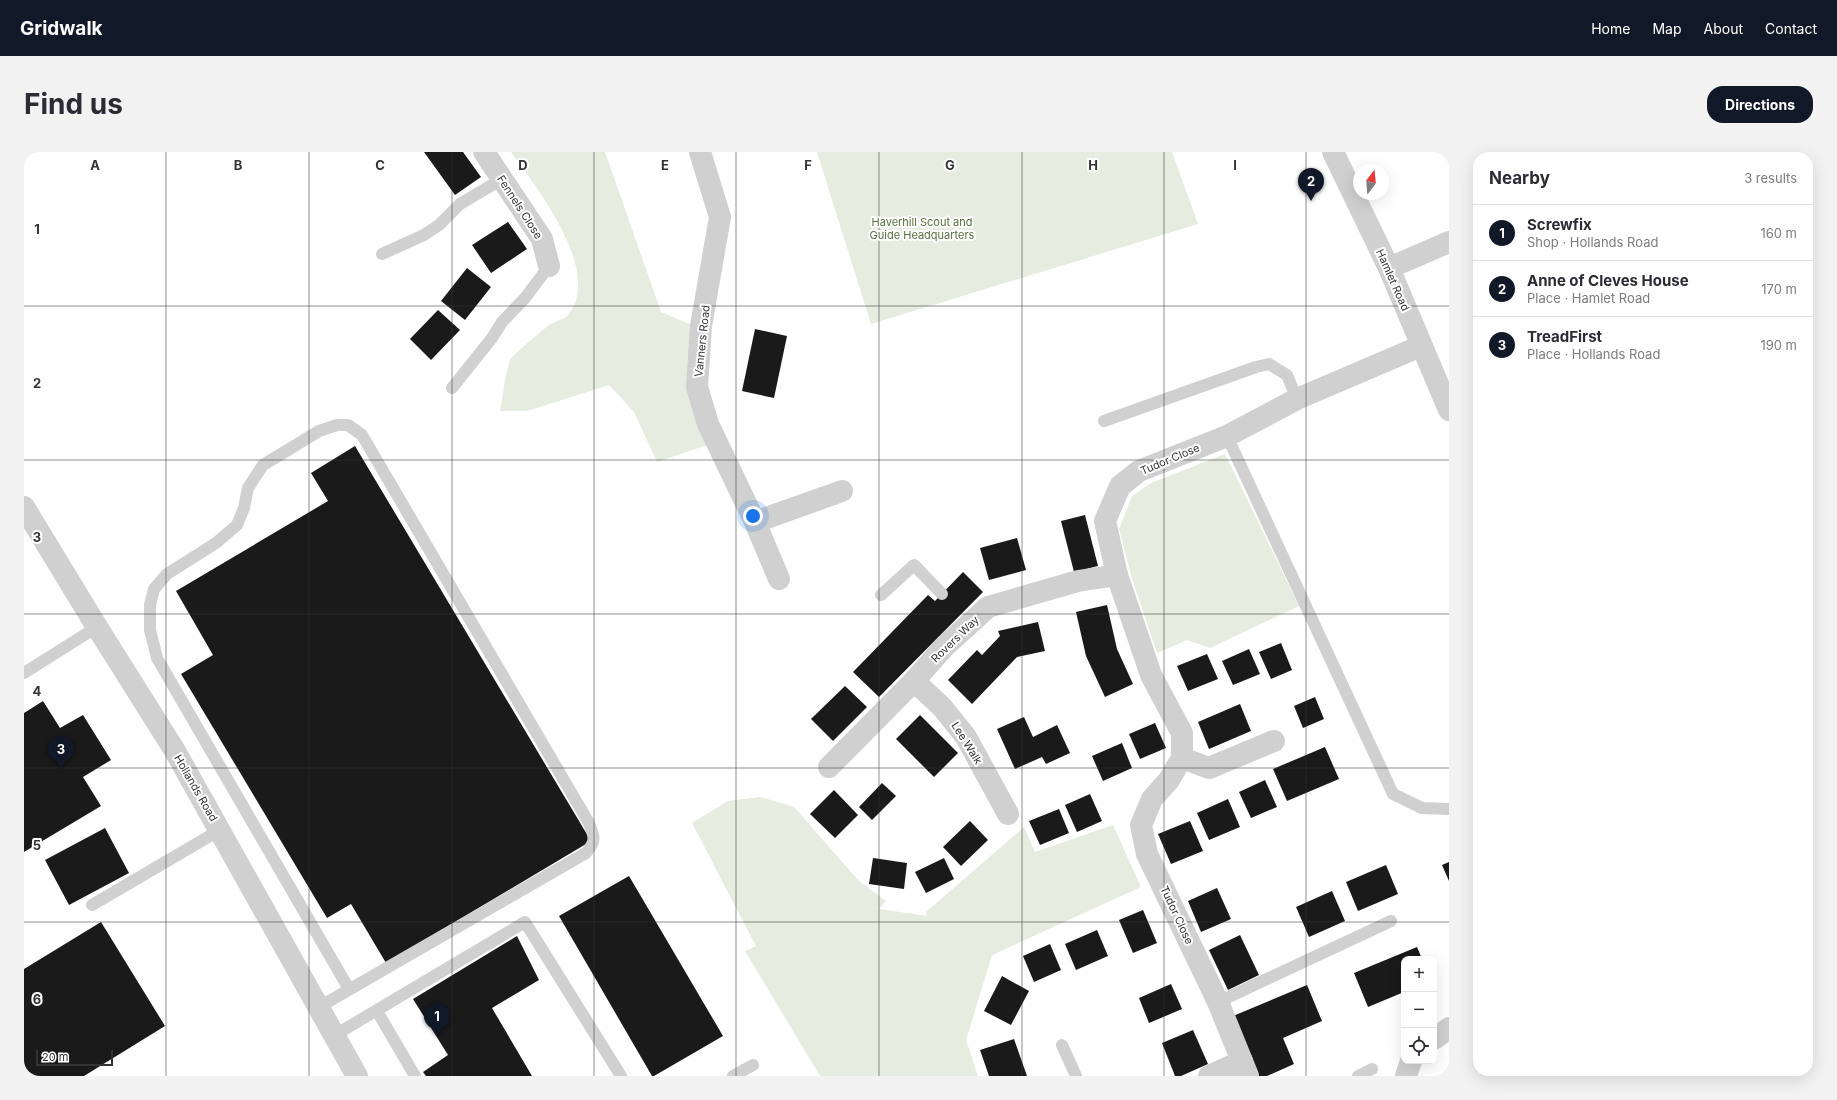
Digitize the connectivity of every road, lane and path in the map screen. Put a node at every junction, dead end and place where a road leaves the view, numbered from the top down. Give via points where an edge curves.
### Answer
1 (484, 152) edge
2 (700, 152) edge
3 (1333, 152) edge
4 (502, 179) junction
5 (1449, 242) edge
6 (382, 254) dead end
7 (549, 266) joint
8 (1389, 268) junction
9 (1421, 346) junction
10 (452, 388) dead end
11 (1297, 399) junction
12 (1449, 410) edge
13 (1104, 421) dead end
14 (1227, 436) junction
15 (842, 491) dead end
16 (24, 507) edge
17 (756, 522) junction
18 (1117, 575) junction
19 (779, 579) dead end
20 (942, 594) dead end
21 (881, 595) dead end
22 (97, 627) junction
23 (24, 673) edge
24 (914, 681) junction
25 (1274, 741) dead end
26 (1182, 758) junction
27 (829, 767) dead end
28 (1449, 809) edge
29 (1008, 814) dead end
30 (220, 830) junction
31 (92, 905) dead end
32 (1391, 921) dead end
33 (349, 989) junction
34 (1218, 1002) junction
35 (319, 1007) junction
36 (377, 1011) junction
37 (1449, 1028) edge
38 (335, 1036) junction
39 (1437, 1037) edge
40 (1062, 1045) dead end
41 (753, 1064) dead end
42 (1410, 1064) edge
43 (1245, 1069) edge
44 (1372, 1070) dead end
45 (357, 1076) edge
46 (415, 1076) edge
47 (621, 1076) edge
48 (733, 1076) edge
49 (1076, 1076) edge
50 (1209, 1076) edge
51 (1358, 1076) edge
52 (1406, 1076) edge

1 - 4 street, Fennels Close
2 - 17 street, Vanners Road via 720,218 701,326 697,388 708,424
3 - 8 street, Hamlet Road
4 - 6 lane via 460,204 439,225 424,235
4 - 7 street, Fennels Close via 542,239
5 - 8 street
7 - 10 lane
8 - 9 street, Hamlet Road
9 - 11 street, Tudor Close
9 - 12 street, Hamlet Road
11 - 13 lane via 1287,375 1269,364
11 - 14 street, Tudor Close
14 - 18 street, Tudor Close via 1140,471 1120,486 1105,521
14 - 28 lane via 1393,794 1422,808
15 - 17 street
16 - 22 street, Hollands Road
17 - 19 street, Vanners Road
18 - 24 street, Rovers Way via 1078,581 988,606 966,619
18 - 26 street, Tudor Close via 1151,675 1182,733
20 - 21 lane via 914,565
22 - 23 lane
22 - 30 street, Hollands Road via 175,751
24 - 27 street, Rovers Way
24 - 29 street, Lee Walk via 942,707 966,738
25 - 26 street via 1209,768
26 - 34 street, Tudor Close via 1169,780 1152,799 1141,825 1148,854
30 - 31 lane
30 - 35 street, Hollands Road
32 - 34 lane
33 - 33 lane via 586,853 593,845 594,836 589,823 362,435 348,425 337,425 319,431 263,465 248,488 237,525 216,543 167,574 154,589 150,605 150,630 157,658 164,671
33 - 35 lane
34 - 43 street, Tudor Close
35 - 38 street, Hollands Road
36 - 38 lane
36 - 46 lane
36 - 47 lane via 526,922
37 - 39 street
38 - 45 street, Hollands Road
40 - 49 lane
41 - 48 lane
42 - 52 street
43 - 50 street
44 - 51 lane

